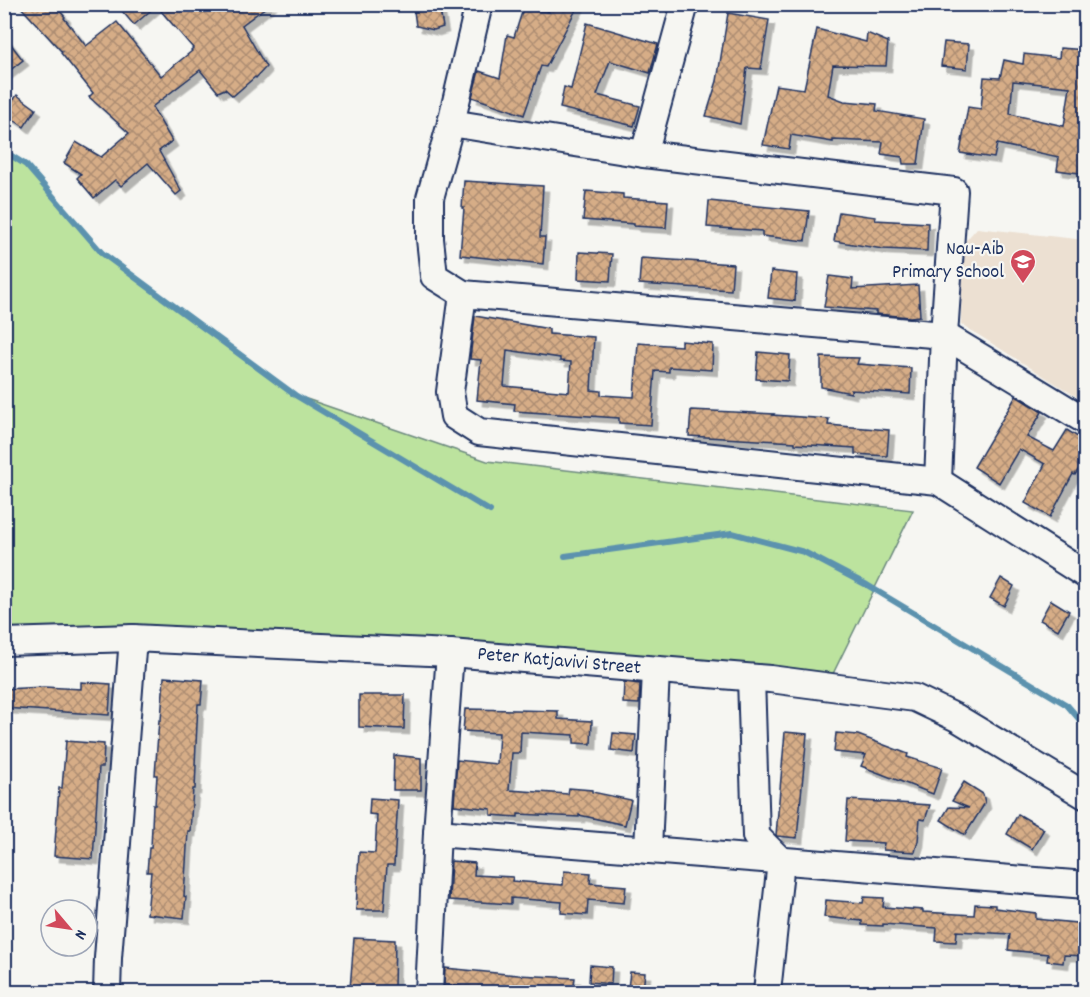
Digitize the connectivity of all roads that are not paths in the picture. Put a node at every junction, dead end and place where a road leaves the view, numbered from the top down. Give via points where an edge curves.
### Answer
1 (478, 4) edge
2 (685, 4) edge
3 (451, 123) junction
4 (644, 154) junction
5 (464, 294) junction
6 (944, 335) junction
7 (1086, 421) edge
8 (938, 481) junction
9 (1086, 575) edge
10 (133, 638) junction
11 (4, 642) edge
12 (450, 653) junction
13 (656, 670) junction
14 (751, 678) junction
15 (1086, 796) edge
16 (437, 833) junction
17 (648, 850) junction
18 (781, 861) junction
19 (1086, 885) edge
20 (107, 993) edge
21 (429, 993) edge
22 (767, 993) edge

1 - 3 street
2 - 4 street
3 - 4 street
3 - 5 street via 430,198 430,239 434,276
4 - 6 street via 954,191
5 - 6 street
5 - 8 street via 450,392 454,416 478,432
6 - 7 street
6 - 8 street
8 - 9 street
10 - 11 street, Peter Katjavivi Street
10 - 12 street, Peter Katjavivi Street
10 - 20 street
12 - 13 street, Peter Katjavivi Street
12 - 16 street
13 - 14 street, Peter Katjavivi Street
13 - 17 street
14 - 15 street, Peter Katjavivi Street via 915,698 957,718
14 - 18 street via 756,836
16 - 17 street
16 - 21 street
17 - 18 street
18 - 19 street
18 - 22 street

